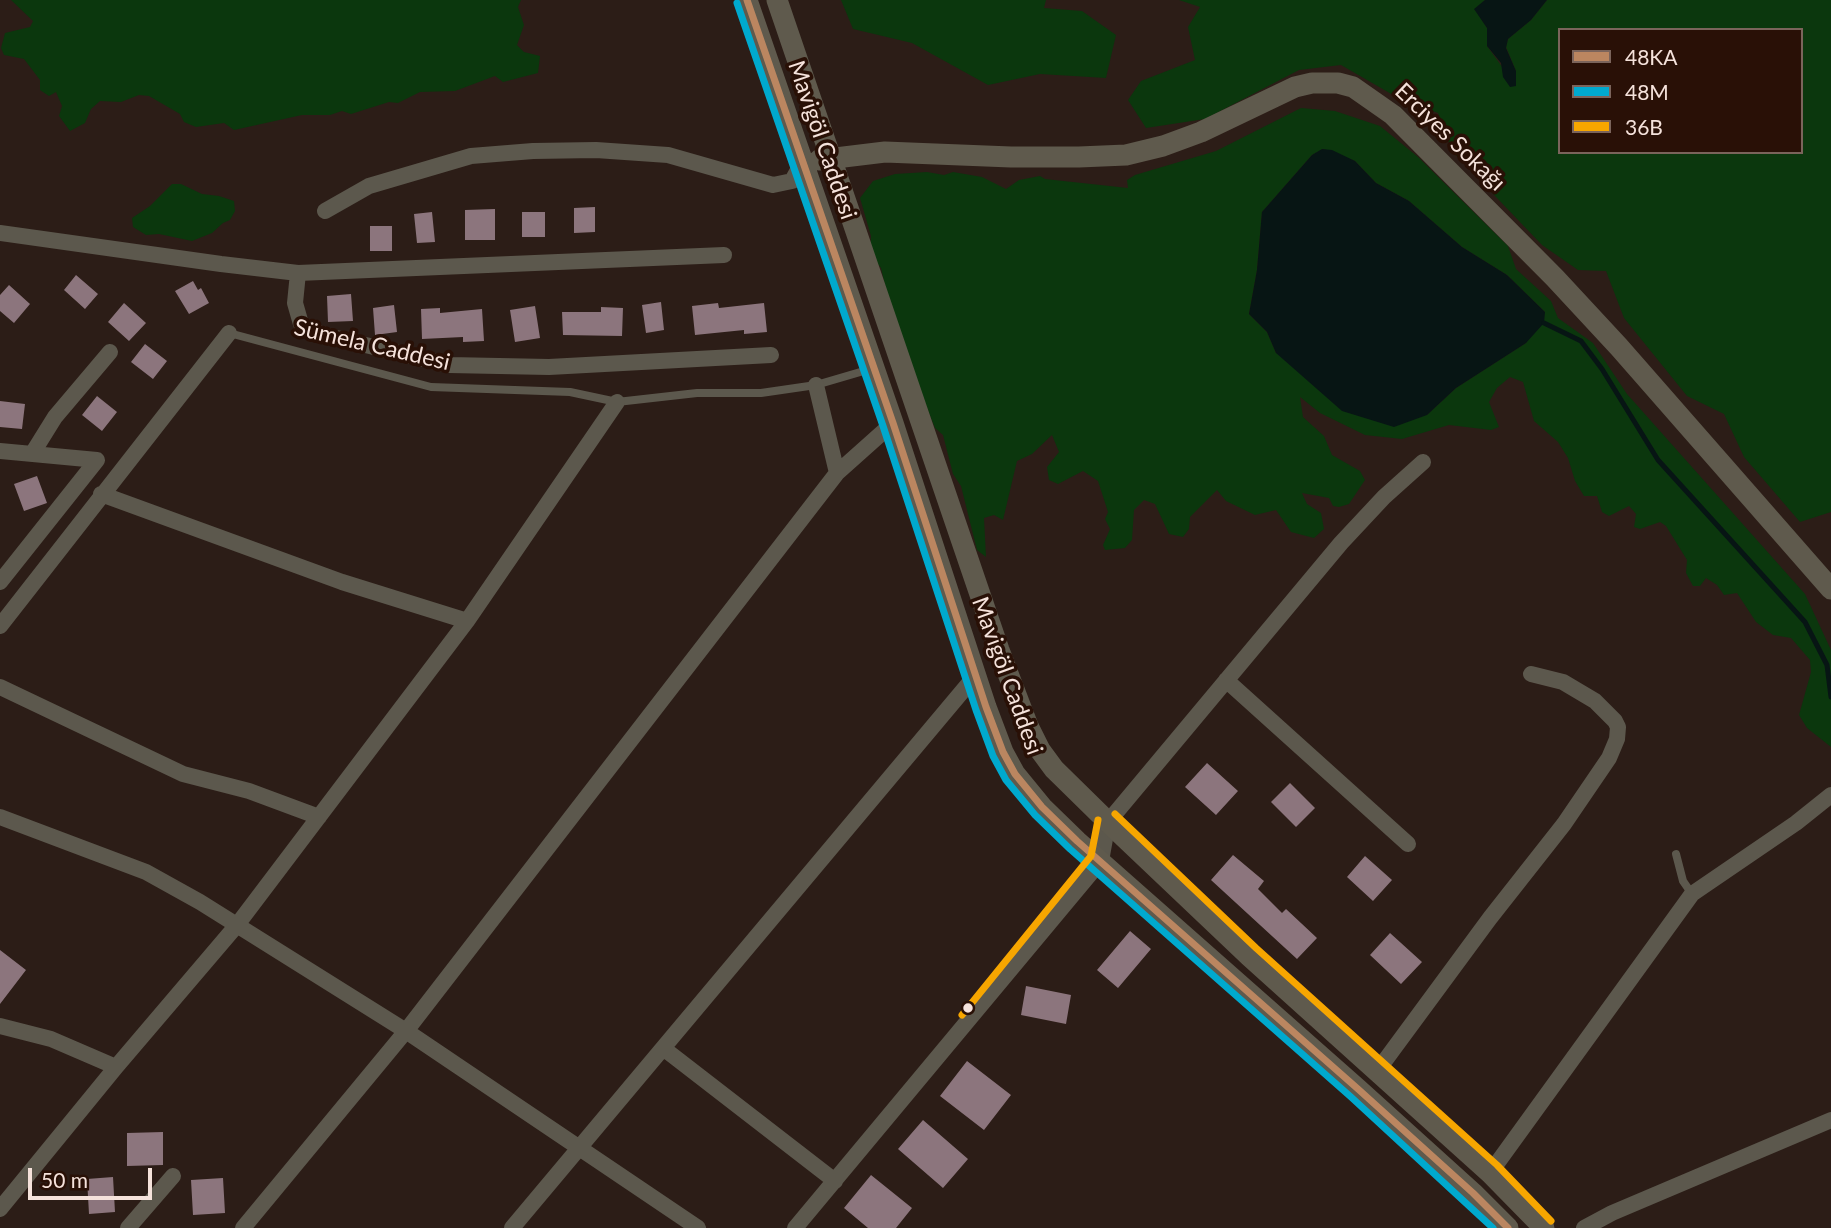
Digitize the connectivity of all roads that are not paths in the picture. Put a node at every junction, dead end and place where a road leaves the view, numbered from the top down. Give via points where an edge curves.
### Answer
1 (747, 0) edge
2 (777, 0) edge
3 (830, 158) junction
4 (802, 163) junction
5 (325, 211) dead end
6 (0, 233) edge
7 (724, 255) dead end
8 (298, 273) junction
9 (229, 332) joint
10 (110, 352) dead end
11 (771, 355) dead end
12 (874, 368) junction
13 (816, 385) junction
14 (617, 402) junction
15 (893, 423) junction
16 (0, 451) edge
17 (32, 454) junction
18 (1423, 462) dead end
19 (837, 473) junction
20 (102, 494) junction
21 (0, 582) edge
22 (1831, 589) edge
23 (467, 621) junction
24 (0, 626) edge
25 (1531, 674) dead end
26 (976, 675) junction
27 (1226, 680) junction
28 (0, 687) edge
29 (1831, 795) edge
30 (0, 817) edge
31 (319, 817) junction
32 (1108, 822) junction
33 (1408, 845) dead end
34 (1676, 854) dead end
35 (1101, 861) junction
36 (1692, 894) junction
37 (237, 925) junction
38 (0, 1026) edge
39 (406, 1031) junction
40 (663, 1048) junction
41 (116, 1067) junction
42 (1377, 1070) junction
43 (1831, 1120) edge
44 (578, 1148) junction
45 (1490, 1173) junction
46 (173, 1176) dead end
47 (835, 1181) junction
48 (0, 1209) edge
49 (128, 1228) edge
50 (243, 1228) edge
51 (512, 1228) edge
52 (698, 1228) edge
53 (795, 1228) edge
54 (1508, 1228) edge
55 (1544, 1228) edge
56 (1584, 1228) edge

1 - 4 main road, Mavigöl Caddesi
2 - 3 main road, Mavigöl Caddesi
3 - 4 main road, Erciyes Sokağı
3 - 22 main road, Erciyes Sokağı via 885,152 1126,155 1201,132 1295,87 1338,83 1353,87 1393,115 1555,278
3 - 32 main road, Mavigöl Caddesi via 1028,726 1054,769
4 - 5 street via 792,181 773,185 668,155 596,150 471,156 369,186
4 - 12 main road, Mavigöl Caddesi
6 - 8 street
7 - 8 street
8 - 11 street via 295,303 307,329 449,365 549,367
9 - 14 lane, Sümela Caddesi via 431,387 570,392
9 - 20 street, Sümela Caddesi
10 - 17 street via 55,417
12 - 13 lane, Sümela Caddesi
12 - 15 main road, Mavigöl Caddesi
13 - 14 lane, Sümela Caddesi
13 - 19 street
14 - 23 street
15 - 19 street
15 - 26 main road, Mavigöl Caddesi
16 - 17 street
17 - 21 street via 97,460
18 - 27 street via 1341,542
19 - 39 street
20 - 23 street via 342,582
20 - 24 street, Sümela Caddesi
23 - 31 street
25 - 42 street via 1563,682 1595,701 1615,721 1617,739 1564,824
26 - 35 main road, Mavigöl Caddesi via 1015,774 1042,807
26 - 40 street
27 - 32 street
27 - 33 street
28 - 31 street via 183,774 249,791
29 - 36 street
30 - 37 street via 146,872
31 - 37 street
32 - 35 street
32 - 42 main road, Mavigöl Caddesi
34 - 36 lane via 1683,881
35 - 47 street
35 - 54 main road, Mavigöl Caddesi
36 - 45 street
37 - 39 street
37 - 41 street
38 - 41 street via 51,1040
39 - 44 street
39 - 50 street
40 - 44 street
40 - 47 street
41 - 48 street
42 - 45 main road, Mavigöl Caddesi
43 - 56 street
44 - 51 street
44 - 52 street
45 - 55 main road, Mavigöl Caddesi
46 - 49 street
47 - 53 street

